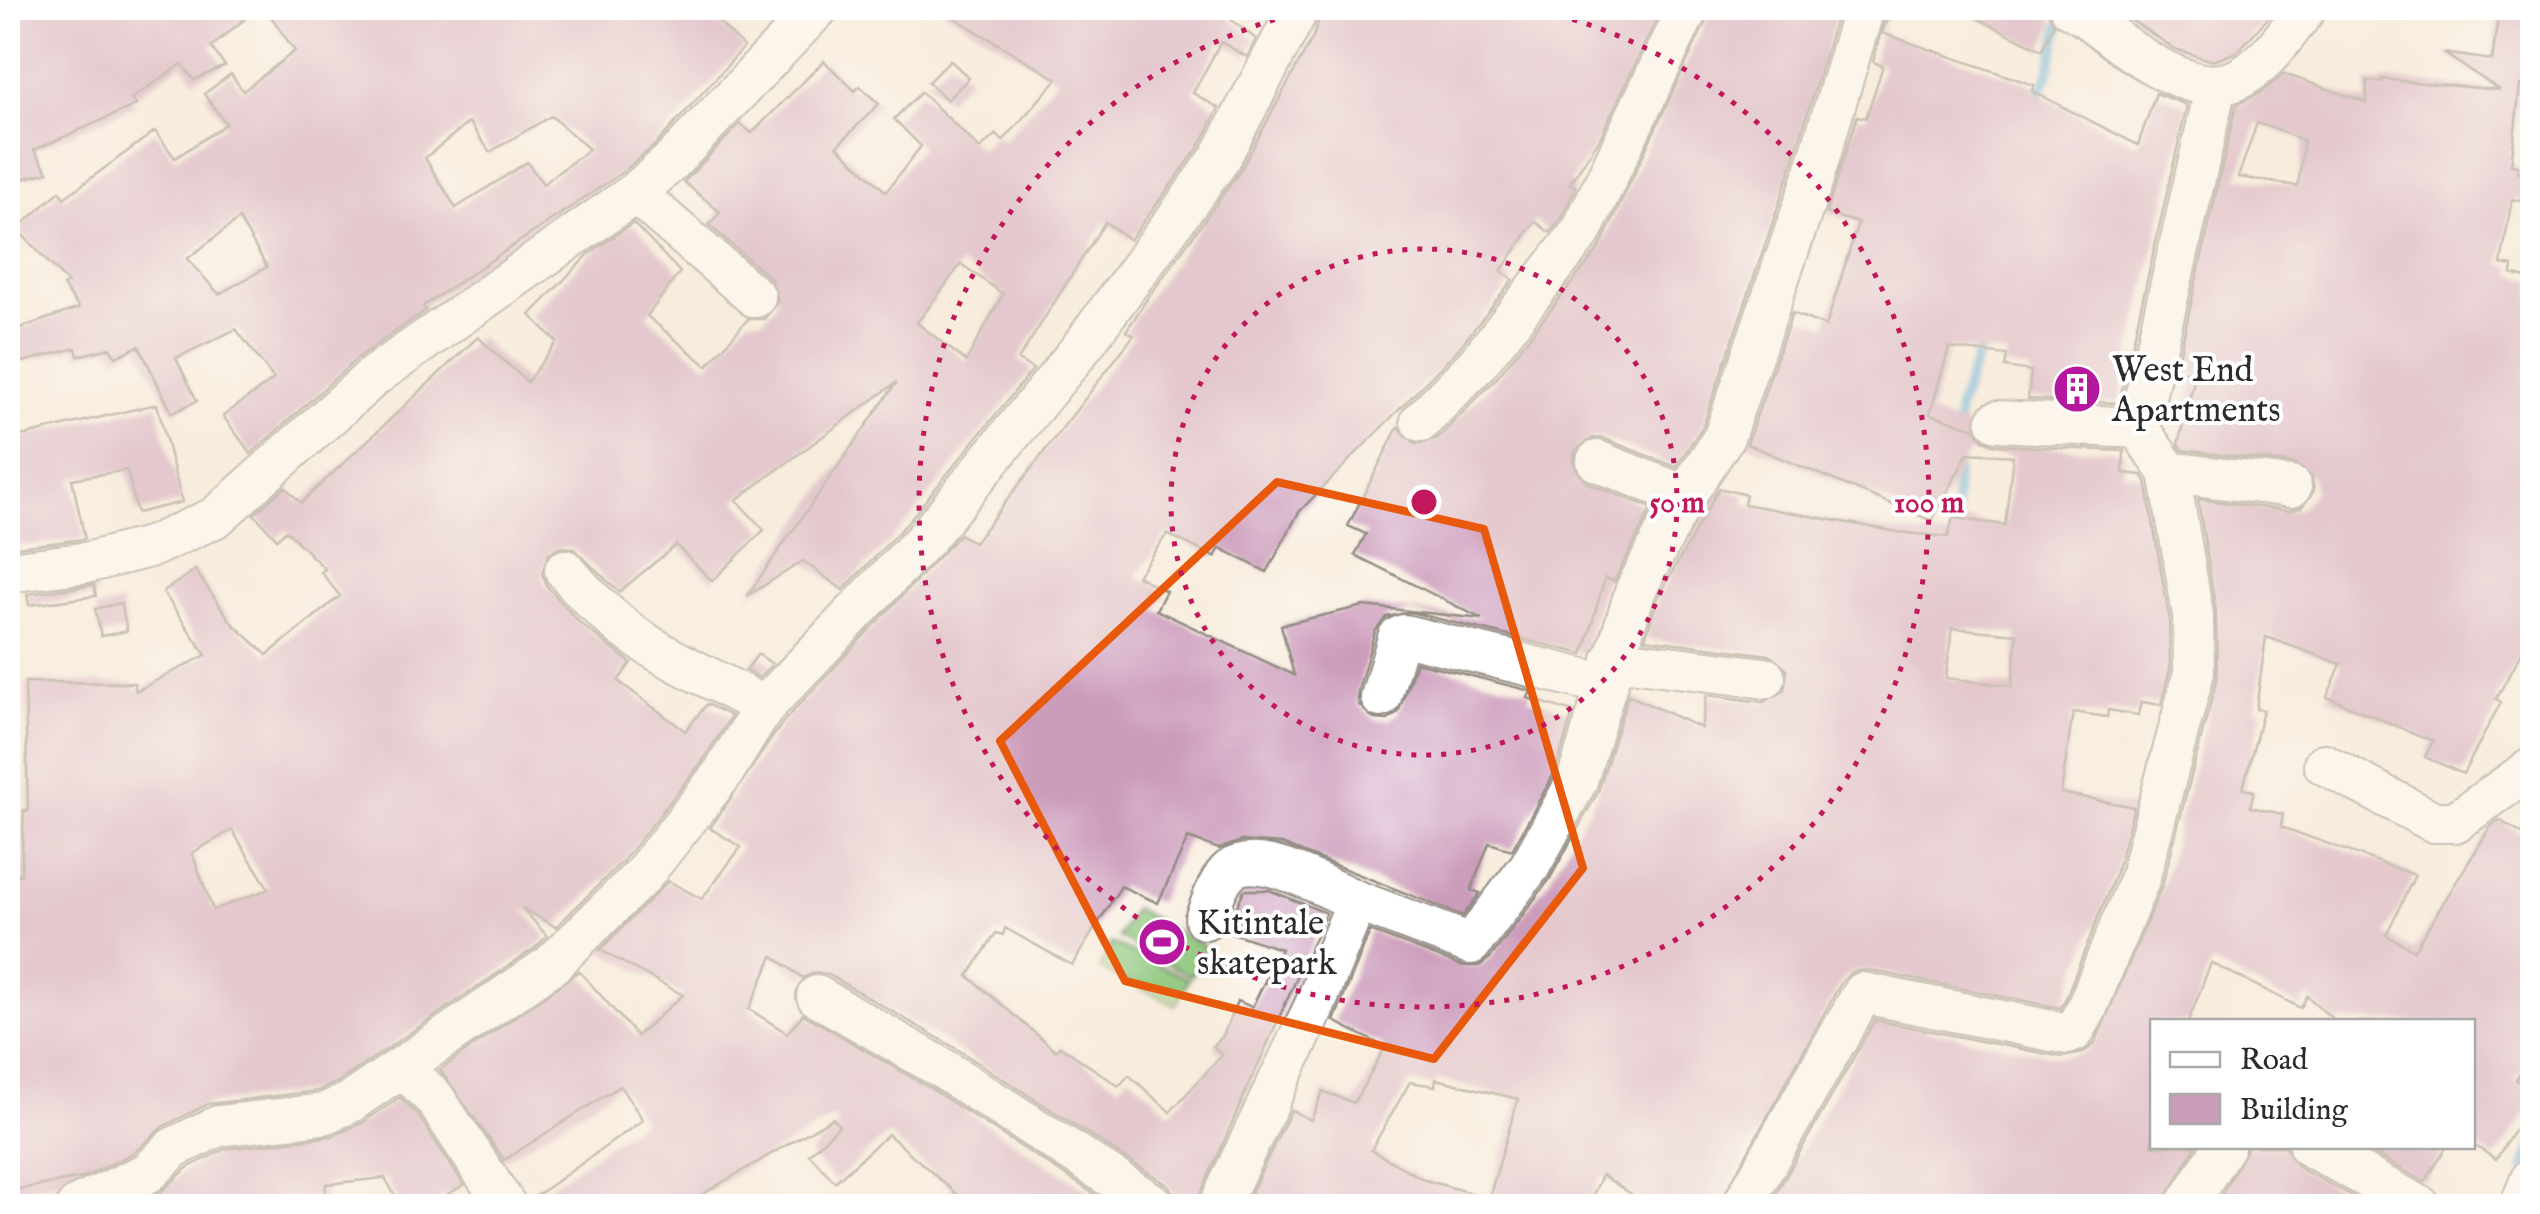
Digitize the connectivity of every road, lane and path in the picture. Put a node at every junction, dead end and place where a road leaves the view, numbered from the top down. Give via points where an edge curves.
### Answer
1 (818, 8) edge
2 (1299, 8) edge
3 (1688, 8) edge
4 (1864, 8) edge
5 (2070, 8) edge
6 (2306, 8) edge
7 (2216, 86) junction
8 (635, 193) junction
9 (754, 297) dead end
10 (1997, 421) dead end
11 (1421, 422) dead end
12 (2138, 428) junction
13 (1597, 460) dead end
14 (2168, 472) junction
15 (2291, 486) dead end
16 (1685, 496) junction
17 (565, 570) dead end
18 (8, 572) edge
19 (1609, 672) junction
20 (1766, 678) dead end
21 (1381, 697) dead end
22 (764, 707) junction
23 (2324, 764) dead end
24 (2532, 768) edge
25 (1357, 901) junction
26 (1205, 919) dead end
27 (816, 996) dead end
28 (404, 1068) junction
29 (2222, 1149) edge
30 (2316, 1149) edge
31 (2532, 1177) edge
32 (77, 1206) edge
33 (506, 1206) edge
34 (1156, 1206) edge
35 (1218, 1206) edge
36 (1742, 1206) edge
37 (2186, 1206) edge
38 (2420, 1206) edge
39 (2520, 1206) edge

1 - 8 street
2 - 22 street via 1219,160 1089,338 926,538
3 - 11 street via 1581,232
4 - 16 street via 1749,370 1724,437
5 - 7 street via 2134,53
6 - 7 street via 2250,77
7 - 12 street
8 - 9 street
8 - 18 street via 374,376 216,517 153,546
10 - 12 street
12 - 14 street
13 - 16 street
14 - 15 street
14 - 36 street via 2194,615 2194,672 2139,880 2079,1023 2067,1034 1863,993
16 - 19 street via 1636,588
17 - 22 street via 622,631
19 - 20 street
19 - 21 street via 1404,635
19 - 25 street via 1576,781 1530,866 1475,941 1460,943
22 - 28 street via 723,773 642,877 580,940
23 - 24 street via 2434,822 2455,822
25 - 26 street via 1276,867 1240,865 1227,872
25 - 35 street
27 - 34 street
28 - 32 street via 323,1114 218,1126 172,1148 149,1172
28 - 33 street via 435,1099
29 - 37 street
30 - 38 street
31 - 39 street

